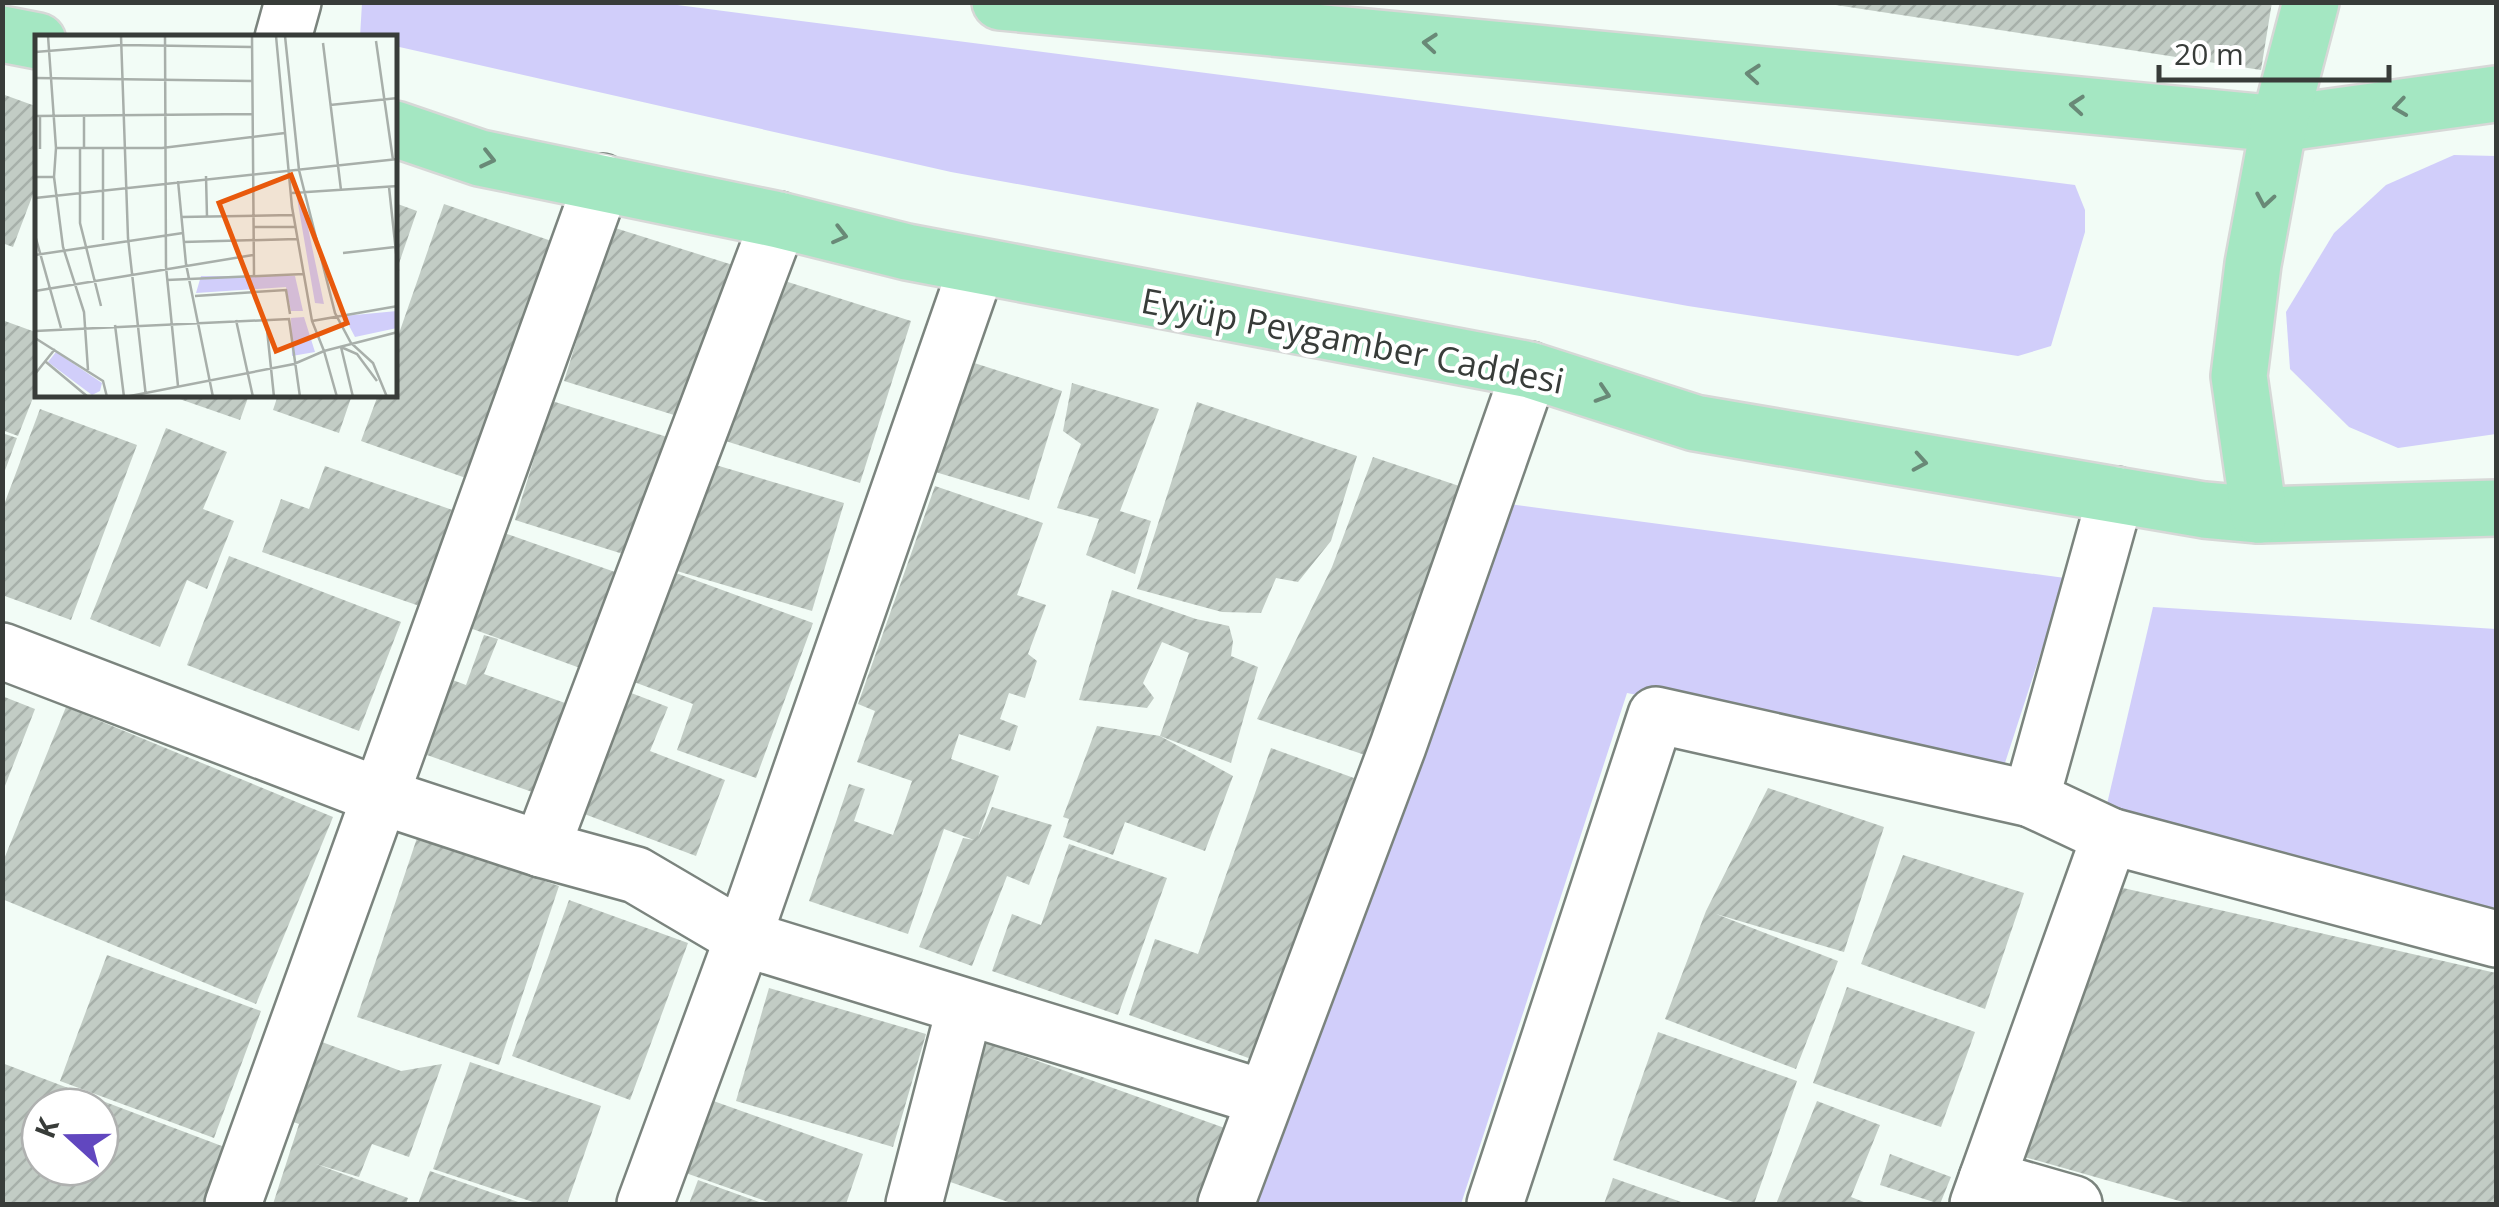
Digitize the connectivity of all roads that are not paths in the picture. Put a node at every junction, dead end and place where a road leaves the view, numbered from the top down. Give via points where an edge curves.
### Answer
1 (293, 2) edge
2 (1000, 2) edge
3 (2311, 2) edge
4 (2, 34) edge
5 (284, 35) edge
6 (35, 40) edge
7 (2496, 94) edge
8 (2279, 124) junction
9 (398, 131) edge
10 (602, 182) junction
11 (780, 220) junction
12 (977, 266) junction
13 (1530, 370) junction
14 (2116, 495) junction
15 (2496, 508) edge
16 (2259, 515) junction
17 (2, 651) edge
18 (380, 796) junction
19 (2031, 799) junction
20 (2110, 836) junction
21 (541, 849) junction
22 (743, 938) junction
23 (2496, 940) edge
24 (964, 1007) junction
25 (1264, 1098) junction
26 (1982, 1192) edge
27 (232, 1204) edge
28 (645, 1204) edge
29 (914, 1204) edge
30 (1226, 1204) edge
31 (1495, 1204) edge
32 (2074, 1204) edge

1 - 5 street
8 -> 2 main road
3 - 8 main road
4 - 6 main road
7 -> 8 main road
8 -> 16 main road via 2239,376
9 -> 10 main road, Eyyüp Peygamber Caddesi via 480,158
10 - 11 main road, Eyyüp Peygamber Caddesi
10 - 18 street
11 -> 12 main road, Eyyüp Peygamber Caddesi
11 - 21 street
12 - 13 main road, Eyyüp Peygamber Caddesi
12 - 22 street
13 -> 14 main road, Eyyüp Peygamber Caddesi via 1694,424
13 - 25 street via 1398,746
14 - 16 main road, Eyyüp Peygamber Caddesi
14 - 19 street
15 - 16 main road, Eyyüp Peygamber Caddesi
17 - 18 street
18 - 21 street
18 - 27 street
19 - 20 street
19 - 31 street via 1656,715
20 - 23 street
20 - 26 street
21 - 22 street via 636,875
22 - 24 street
22 - 28 street
24 - 25 street
24 - 29 street
25 - 30 street
26 - 32 street

